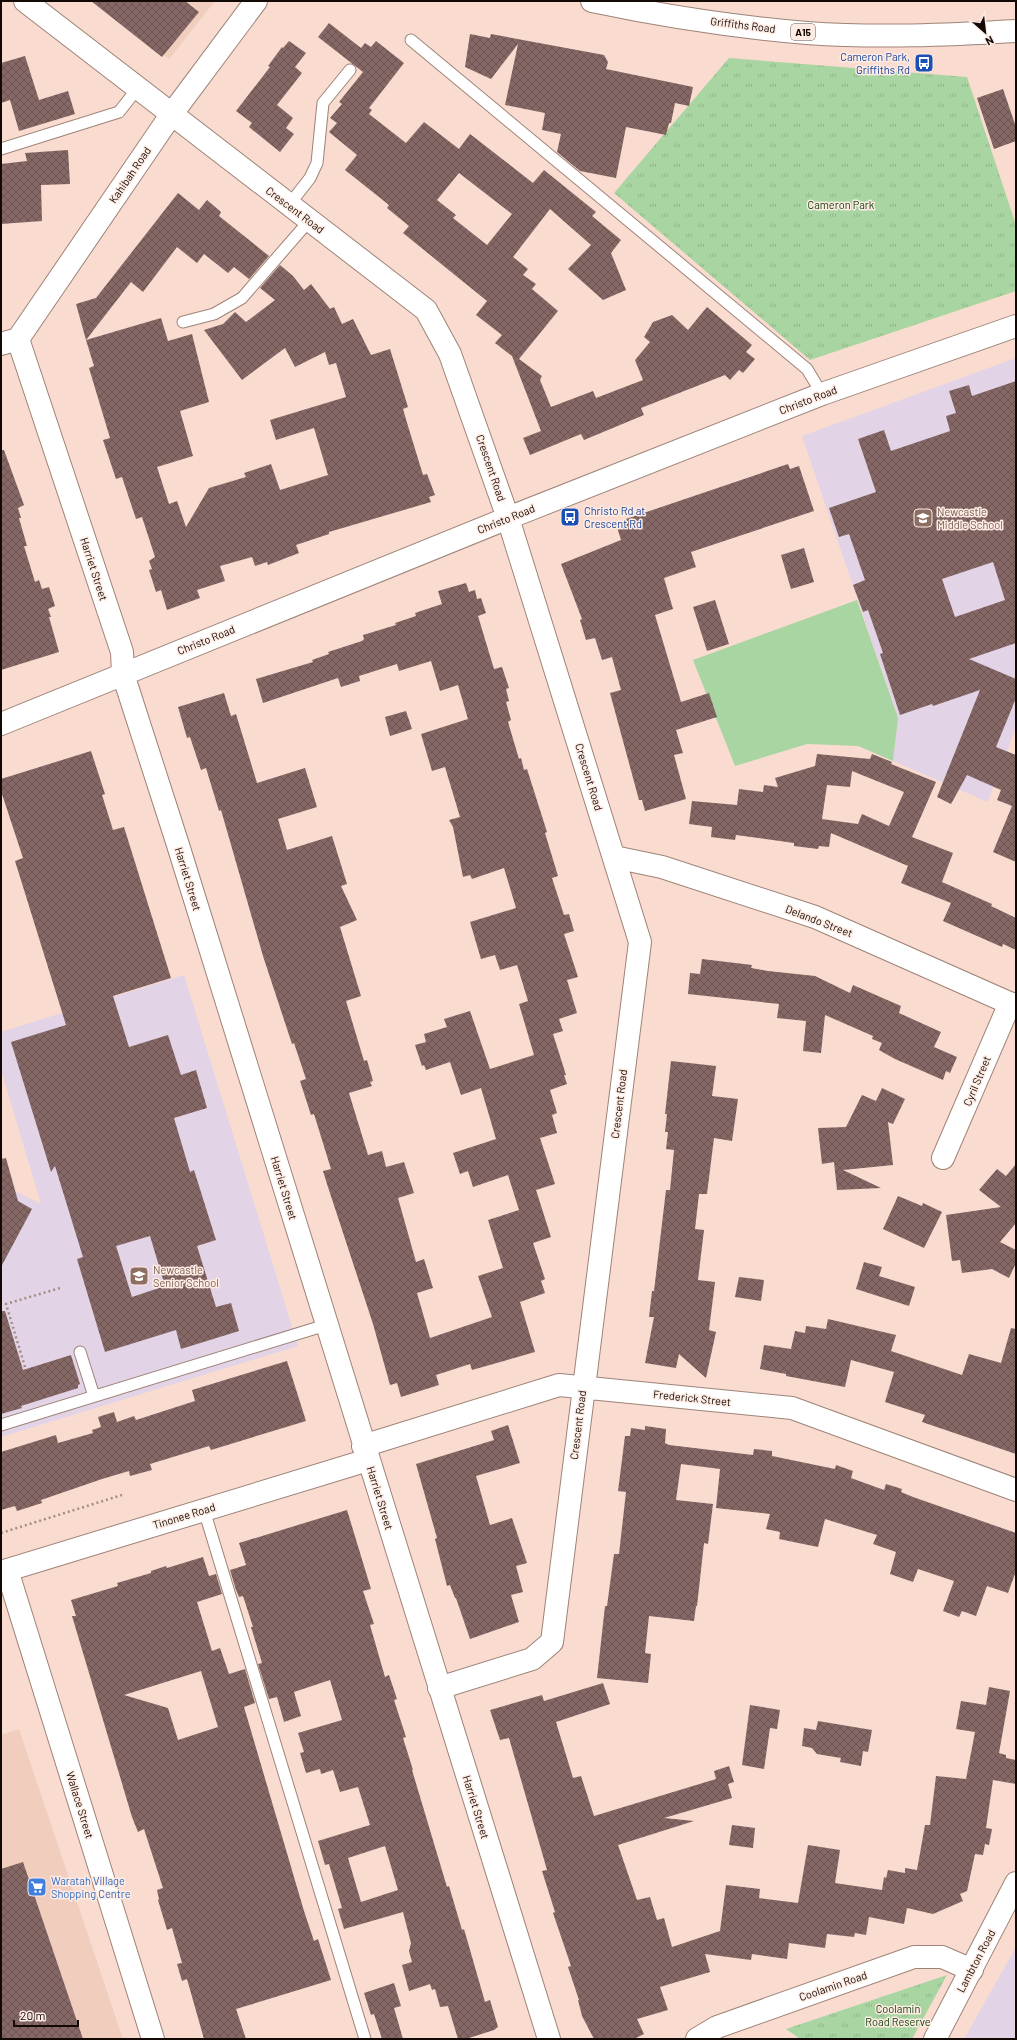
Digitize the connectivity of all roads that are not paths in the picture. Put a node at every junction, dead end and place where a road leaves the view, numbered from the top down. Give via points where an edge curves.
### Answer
1 (25, 1) edge
2 (256, 1) edge
3 (592, 1) edge
4 (1016, 31) edge
5 (411, 40) dead end
6 (350, 70) dead end
7 (137, 89) junction
8 (171, 115) junction
9 (1, 149) edge
10 (289, 205) junction
11 (309, 221) junction
12 (183, 322) dead end
13 (1016, 326) edge
14 (9, 341) edge
15 (822, 394) junction
16 (508, 518) junction
17 (123, 674) junction
18 (1, 724) edge
19 (614, 857) junction
20 (1013, 1004) edge
21 (943, 1158) dead end
22 (326, 1325) junction
23 (80, 1352) dead end
24 (583, 1387) junction
25 (94, 1396) junction
26 (1, 1425) edge
27 (366, 1453) junction
28 (1016, 1490) edge
29 (204, 1510) junction
30 (4, 1571) edge
31 (439, 1688) junction
32 (1015, 1890) edge
33 (972, 1970) junction
34 (153, 2039) edge
35 (365, 2039) edge
36 (549, 2039) edge
37 (697, 2039) edge
38 (935, 2039) edge

1 - 7 main road, Crescent Road
2 - 8 main road, Kahibah Road
3 - 4 main road, Griffiths Road / A15 via 661,16 808,33 927,36
5 - 15 lane via 807,369
6 - 10 lane via 324,103 317,163 310,178
7 - 8 main road, Crescent Road
7 - 9 lane via 119,112
8 - 10 main road, Crescent Road
8 - 14 main road, Kahibah Road
10 - 11 main road, Crescent Road
11 - 12 lane via 242,298 214,314
11 - 16 main road, Crescent Road via 426,310 450,354
13 - 15 main road, Christo Road
14 - 17 main road, Harriet Street via 122,652
15 - 16 main road, Christo Road
16 - 17 main road, Christo Road
16 - 19 main road, Crescent Road
17 - 18 main road, Christo Road
17 - 22 main road, Harriet Street
19 - 20 main road, Delando Street via 662,867 815,917
19 - 24 main road, Crescent Road via 640,942
20 - 21 main road, Cyril Street
22 - 25 lane
22 - 27 main road, Harriet Street
23 - 25 lane
24 - 27 main road, Frederick Street via 559,1385
24 - 28 main road, Frederick Street via 792,1408
24 - 31 main road, Crescent Road via 552,1642 532,1659
25 - 26 lane
27 - 29 main road, Tinonee Road
27 - 31 main road, Harriet Street
29 - 30 main road, Tinonee Road
29 - 35 lane
30 - 34 main road, Wallace Street
31 - 36 main road, Harriet Street
32 - 33 main road, Lambton Road
33 - 37 main road, Coolamin Road via 942,1957 914,1957 718,2027
33 - 38 main road, Lambton Road

